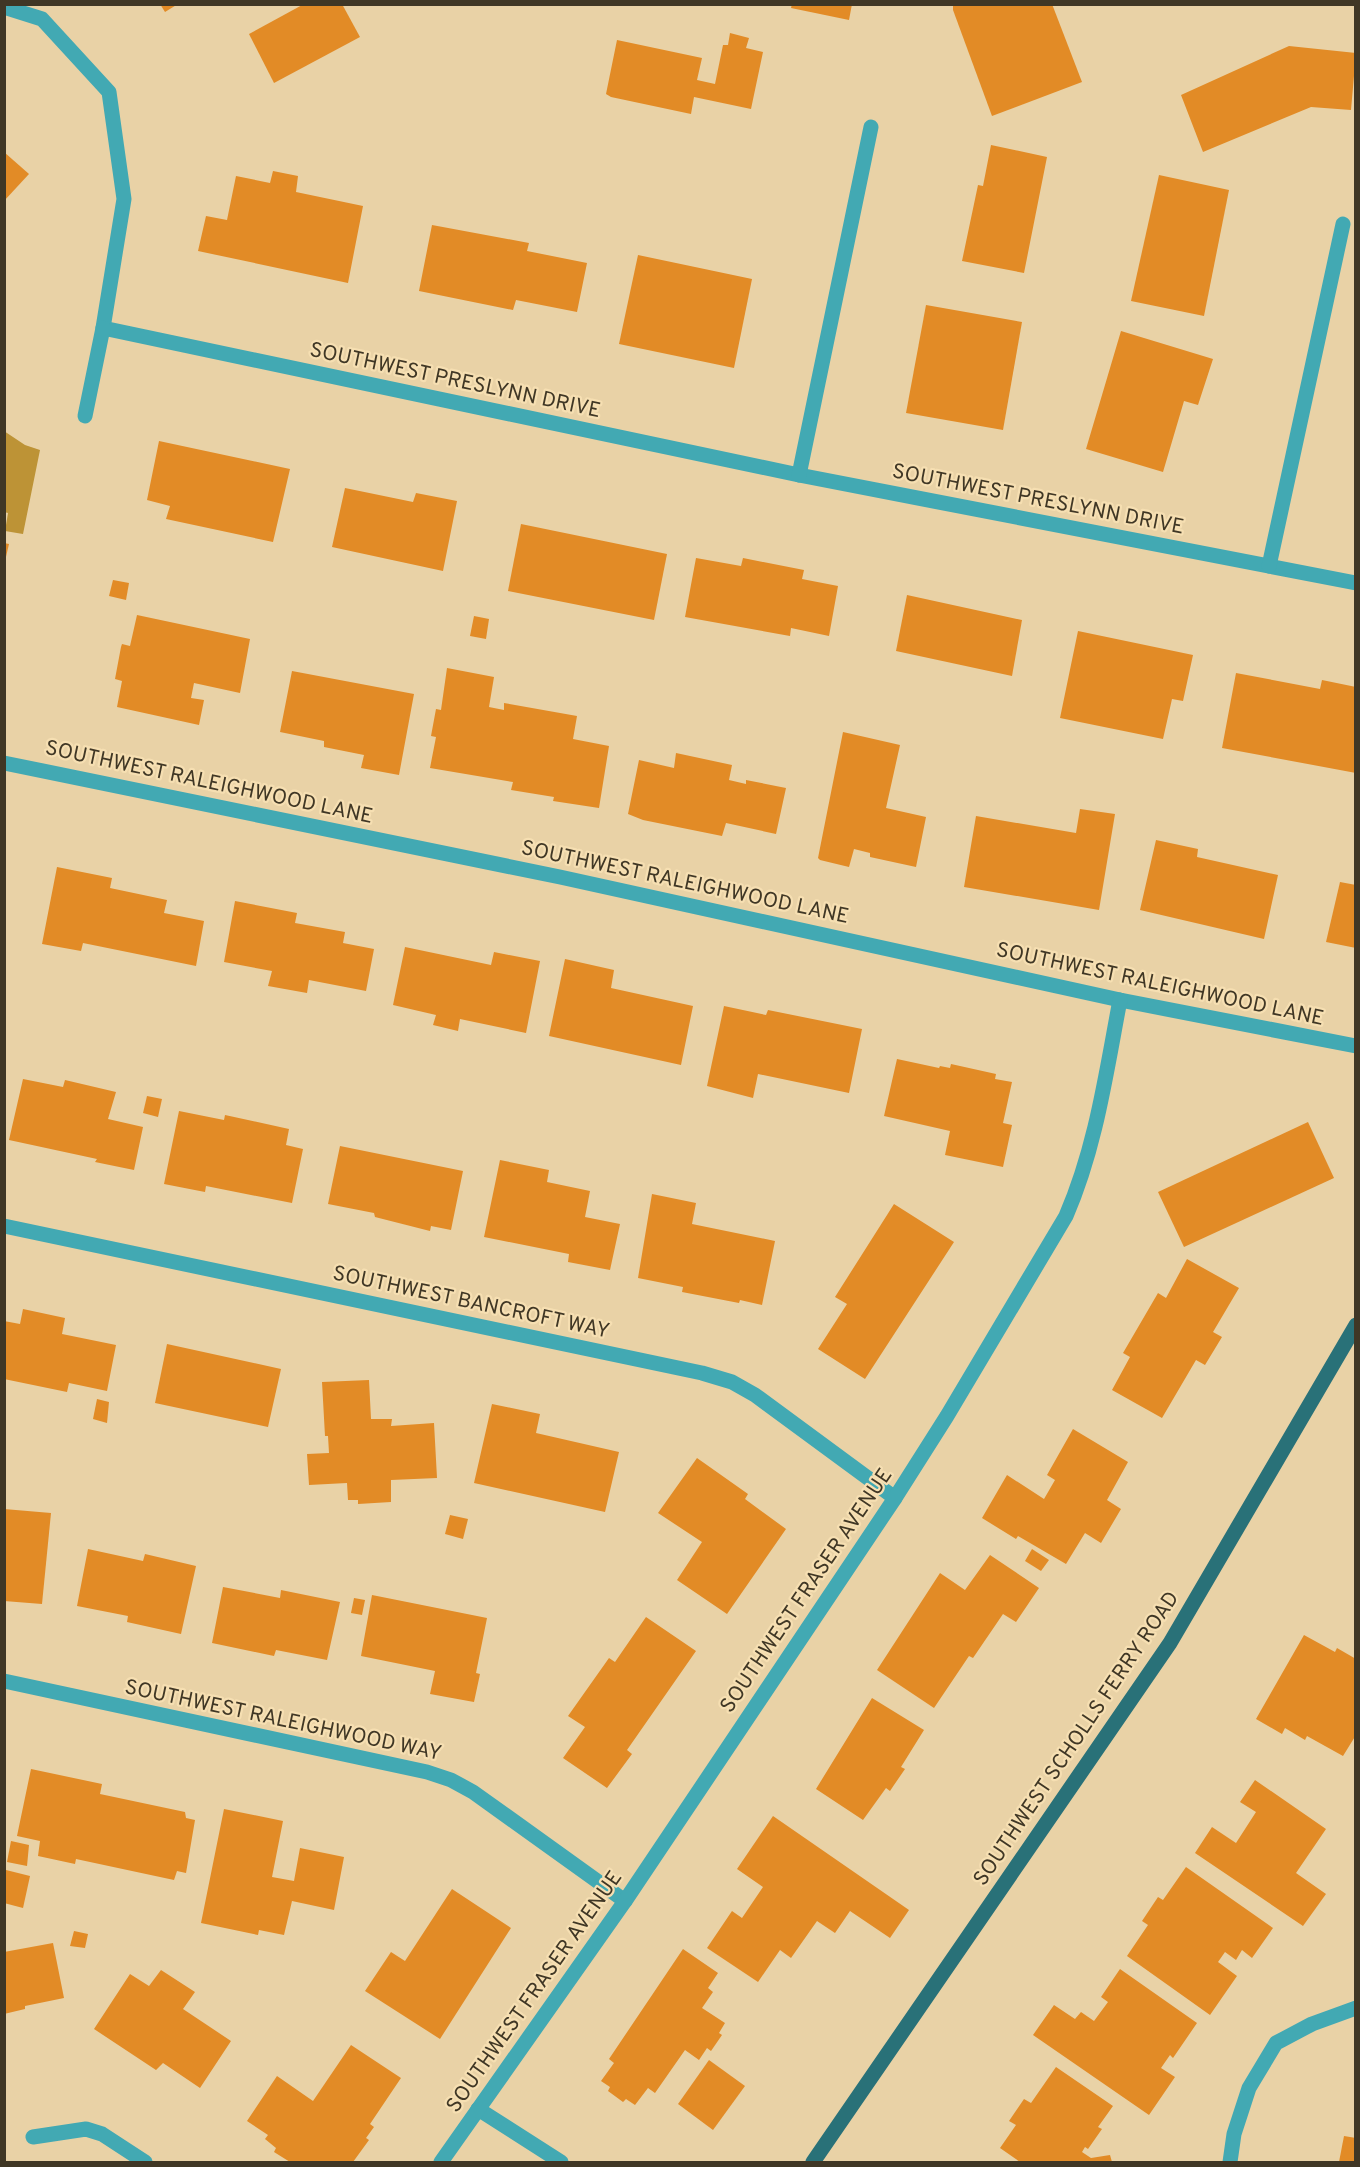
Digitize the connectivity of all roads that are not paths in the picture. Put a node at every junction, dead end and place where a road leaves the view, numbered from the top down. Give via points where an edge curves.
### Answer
1 (4, 7) edge
2 (871, 127) dead end
3 (1343, 224) dead end
4 (103, 328) junction
5 (85, 416) dead end
6 (799, 475) junction
7 (1269, 566) junction
8 (1356, 583) edge
9 (5, 765) edge
10 (1120, 1000) junction
11 (1356, 1046) edge
12 (4, 1226) edge
13 (1356, 1325) edge
14 (895, 1498) junction
15 (4, 1681) edge
16 (625, 1901) junction
17 (1356, 2008) edge
18 (478, 2109) junction
19 (33, 2137) dead end
20 (145, 2163) edge
21 (441, 2163) edge
22 (561, 2163) edge
23 (813, 2163) edge
24 (1230, 2163) edge

1 - 4 street via 42,19 108,92 124,199
2 - 6 street
3 - 7 street
4 - 5 street
4 - 6 street, SOUTHWEST PRESLYNN DRIVE
6 - 7 street, SOUTHWEST PRESLYNN DRIVE
7 - 8 street, SOUTHWEST PRESLYNN DRIVE
9 - 10 street, SOUTHWEST RALEIGHWOOD LANE via 560,877
10 - 11 street, SOUTHWEST RALEIGHWOOD LANE
10 - 14 street, SOUTHWEST FRASER AVENUE via 1095,1127 1066,1216
12 - 14 street, SOUTHWEST BANCROFT WAY via 722,1379 755,1395
13 - 23 main road, SOUTHWEST SCHOLLS FERRY ROAD via 1170,1643
14 - 16 street, SOUTHWEST FRASER AVENUE
15 - 16 street, SOUTHWEST RALEIGHWOOD WAY via 452,1780
16 - 18 street, SOUTHWEST FRASER AVENUE
17 - 24 street via 1276,2043 1249,2088 1234,2134
18 - 21 street, SOUTHWEST FRASER AVENUE
18 - 22 street
19 - 20 street via 86,2129 102,2134

